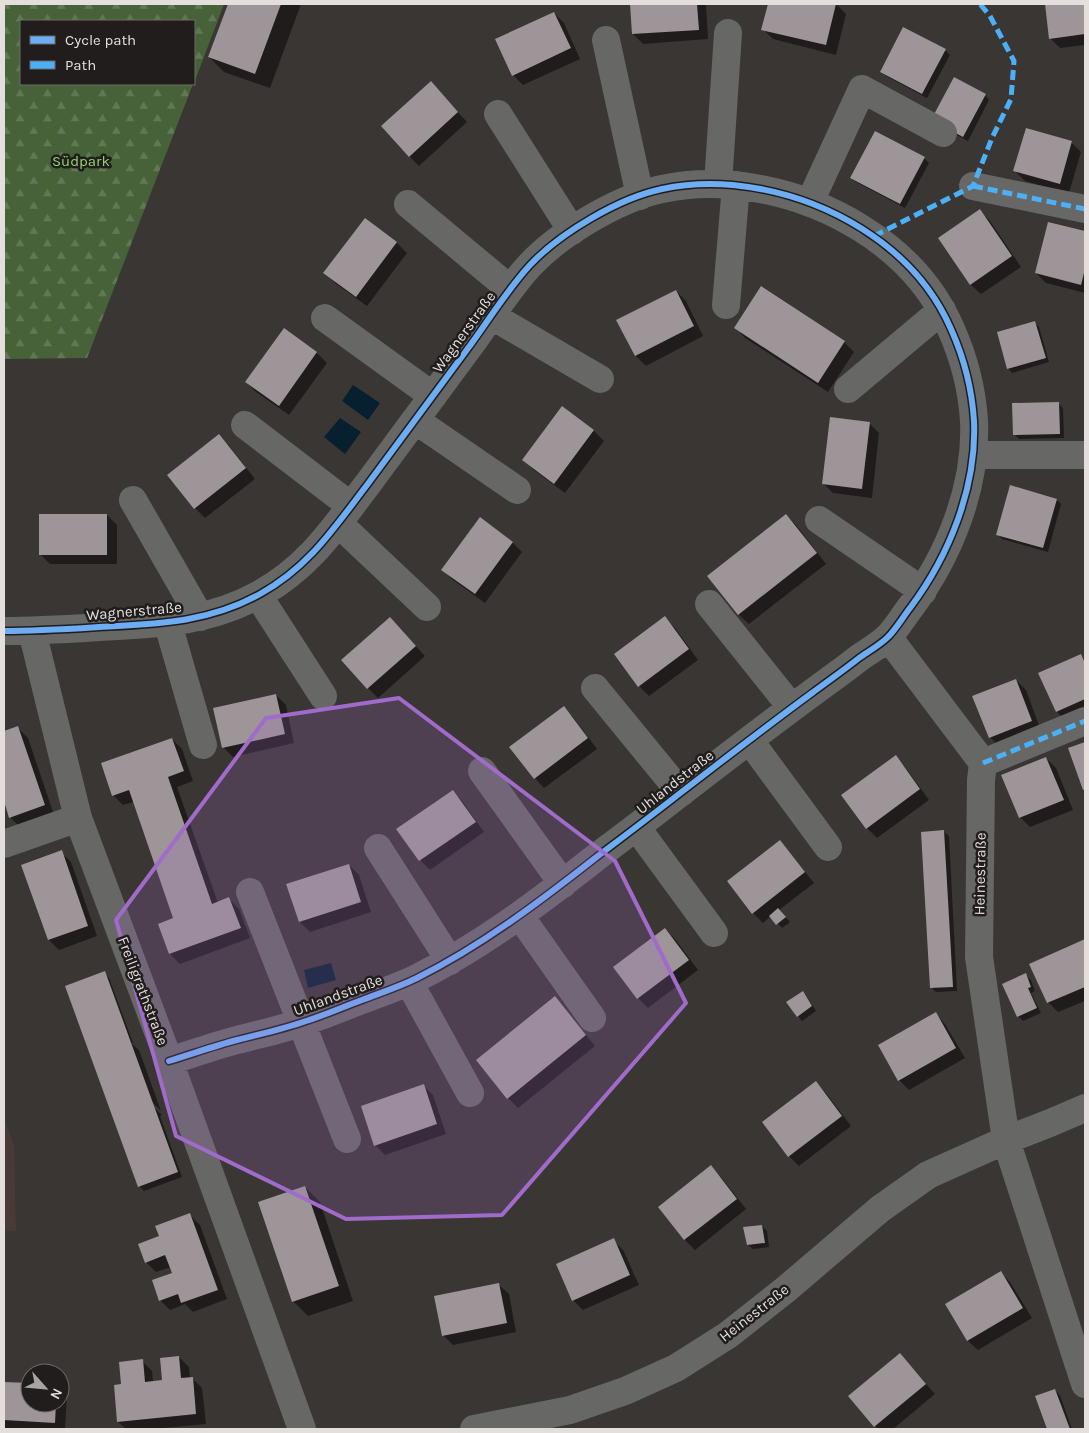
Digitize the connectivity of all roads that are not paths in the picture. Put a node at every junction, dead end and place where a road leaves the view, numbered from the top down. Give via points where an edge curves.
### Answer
1 (728, 34) dead end
2 (606, 40) dead end
3 (498, 114) dead end
4 (943, 133) dead end
5 (727, 185) junction
6 (973, 186) dead end
7 (640, 196) junction
8 (810, 202) junction
9 (408, 204) dead end
10 (1085, 209) edge
11 (572, 231) junction
12 (510, 289) junction
13 (726, 305) dead end
14 (492, 316) junction
15 (325, 318) dead end
16 (948, 321) junction
17 (600, 379) dead end
18 (848, 389) dead end
19 (433, 396) junction
20 (415, 420) junction
21 (245, 426) dead end
22 (973, 455) junction
23 (1085, 456) edge
24 (517, 490) dead end
25 (133, 500) dead end
26 (345, 514) junction
27 (820, 520) dead end
28 (923, 591) junction
29 (258, 595) junction
30 (709, 604) dead end
31 (427, 607) dead end
32 (200, 617) junction
33 (168, 624) junction
34 (4, 631) edge
35 (32, 631) junction
36 (888, 636) junction
37 (595, 688) dead end
38 (323, 696) dead end
39 (792, 708) junction
40 (1085, 721) edge
41 (750, 741) junction
42 (203, 745) dead end
43 (983, 763) junction
44 (482, 770) dead end
45 (681, 793) junction
46 (78, 818) junction
47 (637, 828) junction
48 (4, 844) edge
49 (828, 847) dead end
50 (378, 848) dead end
51 (563, 884) junction
52 (250, 892) dead end
53 (520, 916) junction
54 (714, 933) dead end
55 (450, 961) junction
56 (409, 982) junction
57 (592, 1018) dead end
58 (301, 1023) junction
59 (169, 1061) junction
60 (470, 1093) dead end
61 (1085, 1108) edge
62 (347, 1139) dead end
63 (1006, 1140) junction
64 (1085, 1384) edge
65 (302, 1429) edge
66 (474, 1429) edge

1 - 5 street
2 - 7 street
3 - 11 street
4 - 8 street via 862,89
5 - 7 street, Wagnerstraße via 690,185
5 - 8 street, Wagnerstraße via 776,192
5 - 13 street
6 - 10 street
7 - 11 street, Wagnerstraße via 608,209
8 - 16 street, Wagnerstraße via 874,236 910,267
9 - 12 street
11 - 12 street, Wagnerstraße via 551,245
12 - 14 street, Wagnerstraße
14 - 17 street
14 - 19 street, Wagnerstraße
15 - 19 street
16 - 18 street
16 - 22 street, Uhlandstraße via 971,392
19 - 20 street, Wagnerstraße
20 - 24 street
20 - 26 street, Wagnerstraße
21 - 26 street
22 - 23 street
22 - 28 street, Uhlandstraße via 955,528
25 - 32 street
26 - 29 street, Wagnerstraße via 313,554
26 - 31 street
27 - 28 street
28 - 36 street, Uhlandstraße
29 - 32 street, Wagnerstraße via 230,609
29 - 38 street
30 - 39 street
32 - 33 street, Wagnerstraße
33 - 35 street, Wagnerstraße
33 - 42 street
34 - 35 street, Wagnerstraße
35 - 46 street, Freiligrathstraße
36 - 39 street, Uhlandstraße
36 - 43 street
37 - 45 street
39 - 41 street, Uhlandstraße
40 - 43 street
41 - 45 street, Uhlandstraße
41 - 49 street
43 - 63 street, Heinestraße via 979,957
44 - 51 street
45 - 47 street, Uhlandstraße
46 - 48 street
46 - 59 street, Freiligrathstraße
47 - 51 street, Uhlandstraße
47 - 54 street
50 - 55 street
51 - 53 street, Uhlandstraße
52 - 58 street
53 - 55 street, Uhlandstraße
53 - 57 street
55 - 56 street, Uhlandstraße
56 - 58 street, Uhlandstraße
56 - 60 street
58 - 59 street, Uhlandstraße
58 - 62 street
59 - 65 street, Freiligrathstraße
61 - 63 street, Heinestraße
63 - 64 street, Heinestraße
63 - 66 street, Heinestraße via 928,1175 880,1209 728,1334 676,1368 625,1391 570,1410

